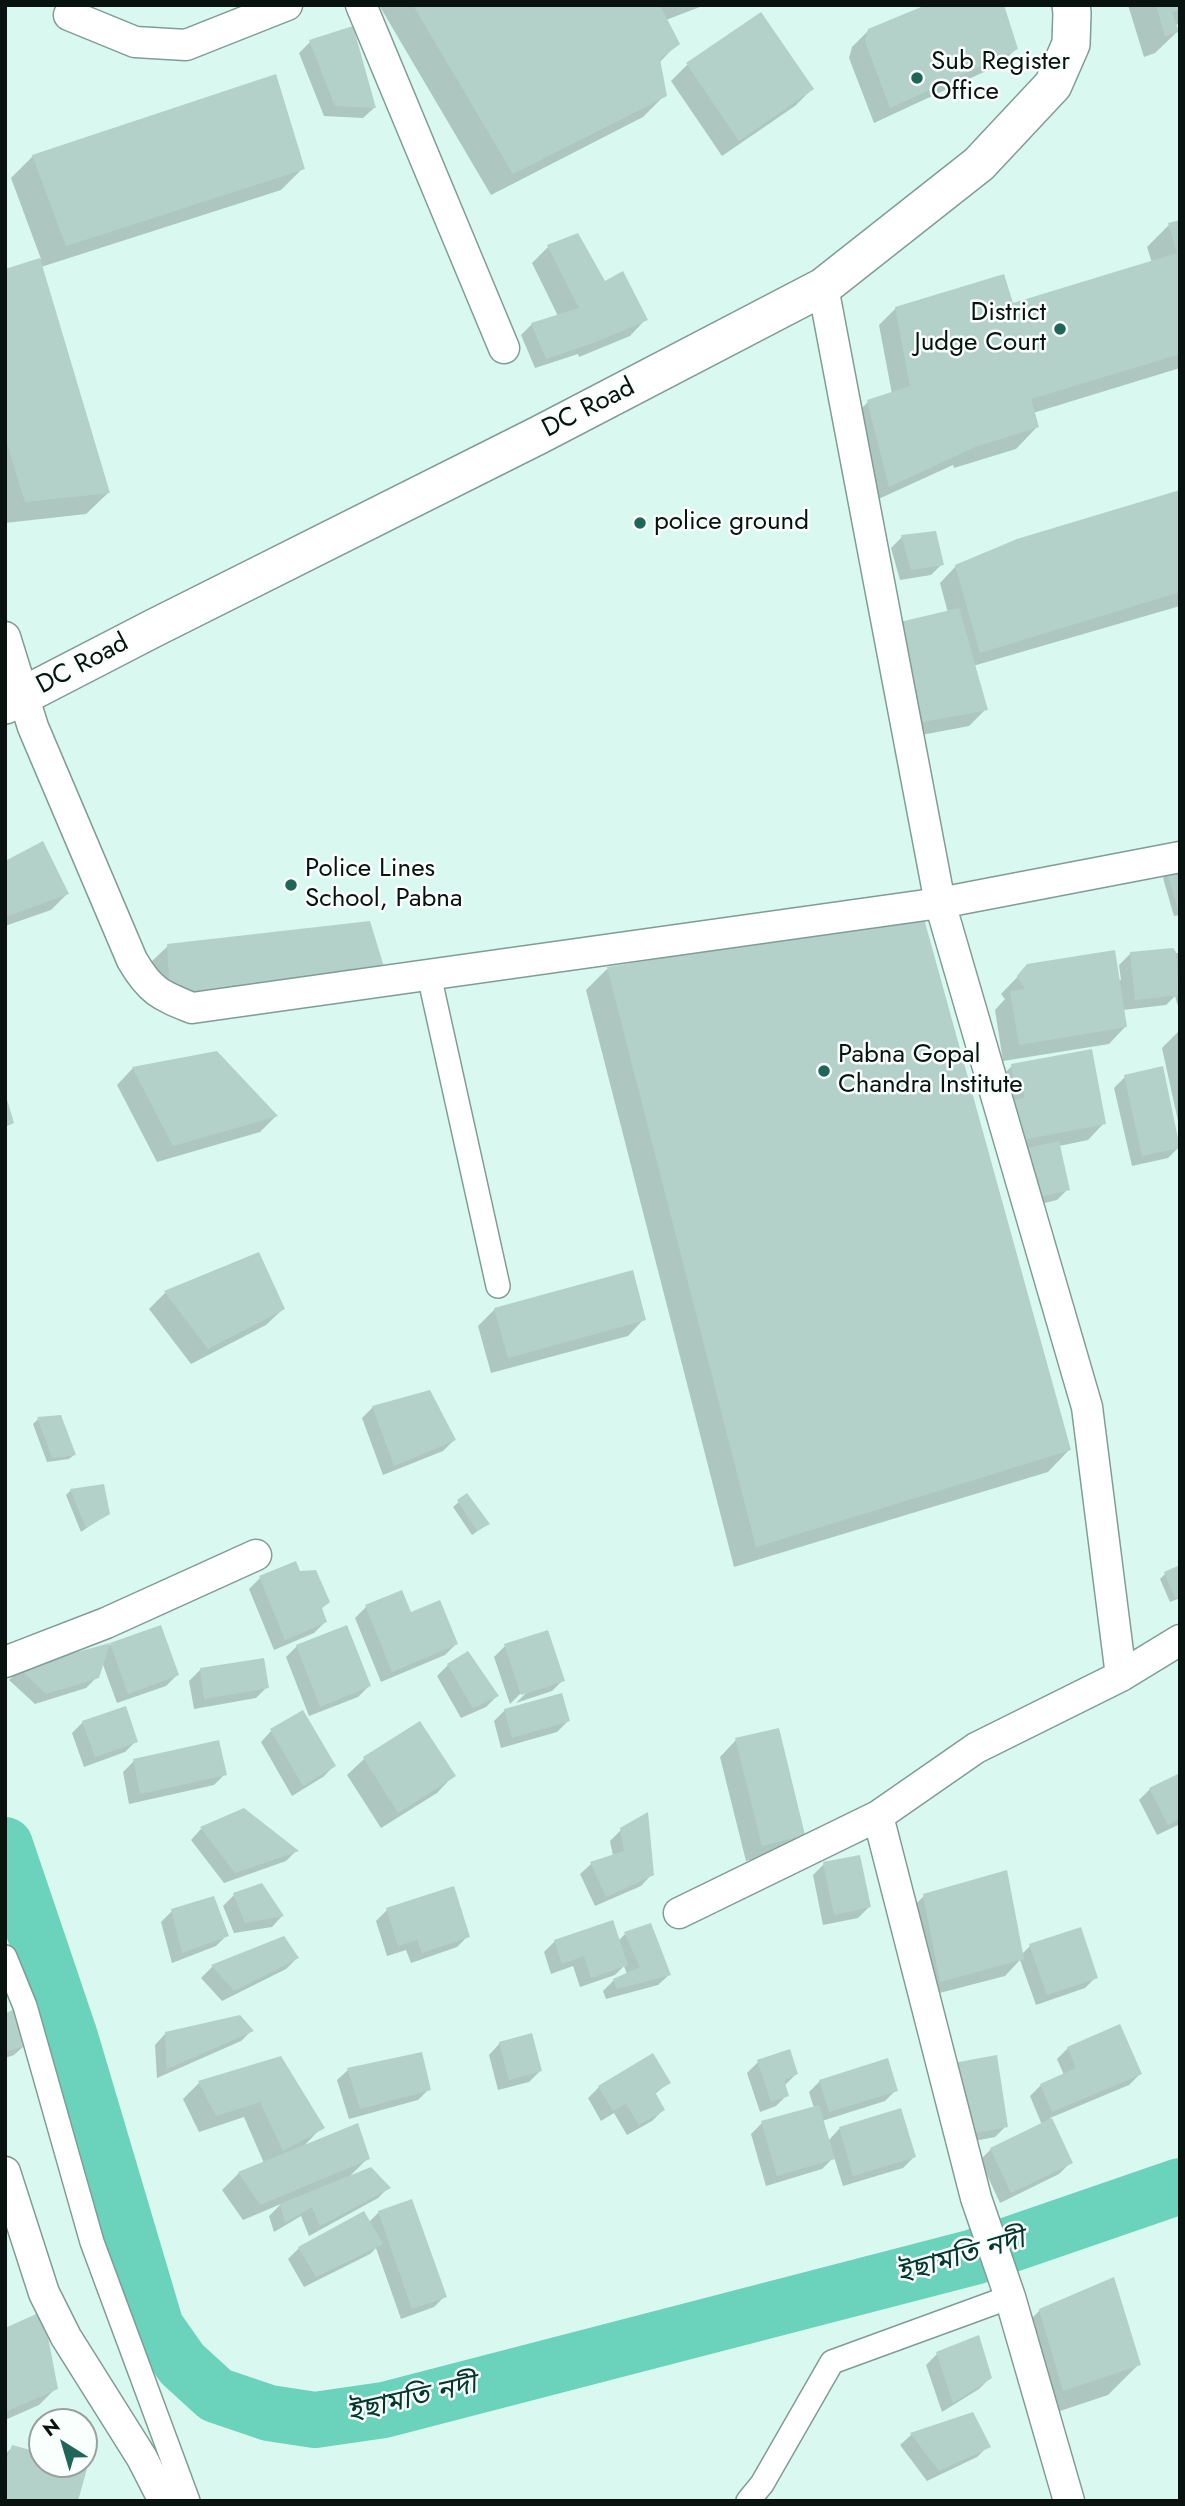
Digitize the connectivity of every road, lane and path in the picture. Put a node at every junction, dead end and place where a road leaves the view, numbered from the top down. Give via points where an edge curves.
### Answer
1 (287, 5) edge
2 (361, 5) edge
3 (1071, 5) edge
4 (69, 15) dead end
5 (823, 287) junction
6 (504, 348) dead end
7 (5, 637) edge
8 (22, 708) edge
9 (1180, 857) edge
10 (940, 903) junction
11 (429, 975) junction
12 (498, 1286) dead end
13 (256, 1555) dead end
14 (1180, 1640) edge
15 (5, 1662) edge
16 (1121, 1676) junction
17 (878, 1816) junction
18 (679, 1913) dead end
19 (5, 1957) edge
20 (5, 2172) edge
21 (1009, 2296) junction
22 (164, 2501) edge
23 (188, 2501) edge
24 (748, 2501) edge
25 (1069, 2501) edge

1 - 4 street via 186,45 135,42
2 - 6 street
3 - 5 street, DC Road via 1071,44 1053,85 979,164
5 - 8 street, DC Road via 154,628
5 - 10 street
7 - 8 street
8 - 11 street via 132,960 158,995 192,1008
9 - 10 street
10 - 11 street
10 - 16 street via 1087,1407
11 - 12 street
13 - 15 street via 106,1623
14 - 16 street
16 - 17 street via 976,1748
17 - 18 street
17 - 21 street via 976,2198
19 - 23 street via 25,2007 93,2242
20 - 22 street via 44,2293
21 - 24 street via 832,2362
21 - 25 street

